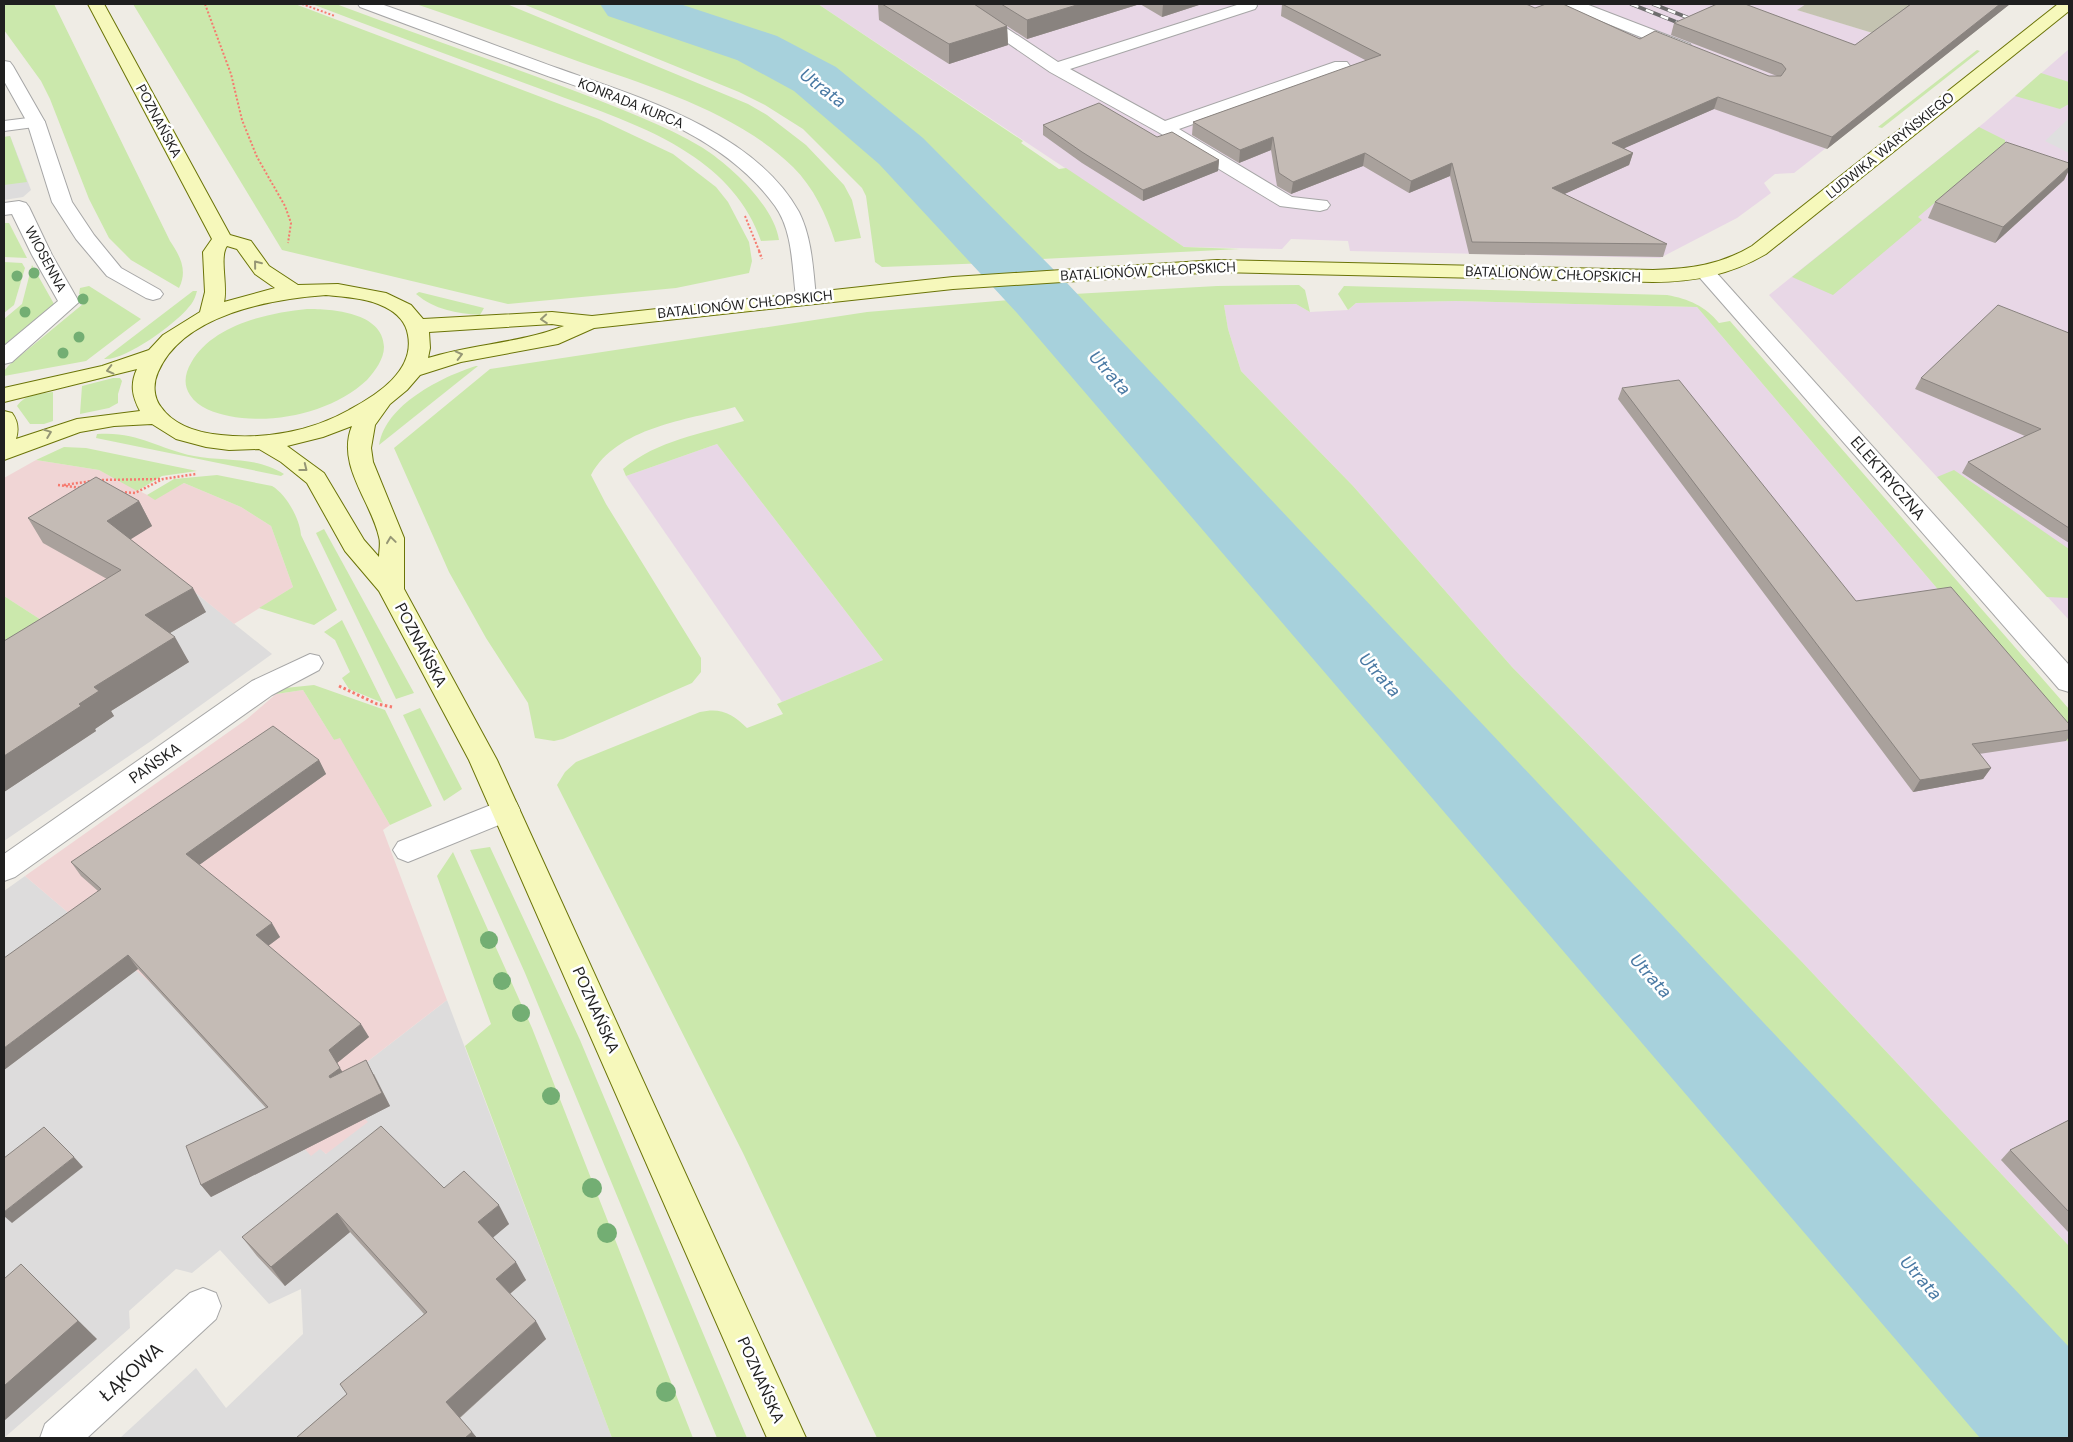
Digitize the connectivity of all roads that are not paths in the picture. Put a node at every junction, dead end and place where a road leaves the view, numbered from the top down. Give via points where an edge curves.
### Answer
1 (96, 4) edge
2 (366, 4) edge
3 (959, 4) edge
4 (1572, 4) edge
5 (2068, 4) edge
6 (1249, 6) dead end
7 (1699, 54) edge
8 (4, 66) edge
9 (1341, 66) dead end
10 (1056, 68) junction
11 (36, 122) junction
12 (4, 126) edge
13 (1164, 128) junction
14 (1320, 205) dead end
15 (4, 209) edge
16 (222, 239) junction
17 (1707, 274) junction
18 (293, 291) junction
19 (153, 294) dead end
20 (806, 297) junction
21 (209, 316) junction
22 (592, 322) junction
23 (416, 326) junction
24 (157, 355) junction
25 (4, 357) edge
26 (412, 370) junction
27 (4, 395) edge
28 (382, 401) junction
29 (154, 416) junction
30 (4, 418) edge
31 (4, 442) edge
32 (263, 442) junction
33 (4, 453) edge
34 (391, 589) junction
35 (310, 663) road end
36 (2069, 682) edge
37 (506, 810) junction
38 (408, 850) dead end
39 (4, 870) edge
40 (203, 1306) dead end
41 (59, 1438) edge
42 (787, 1438) edge

1 - 16 main road, POZNAŃSKA
2 - 20 street, KONRADA KURCA via 612,94 702,133 736,154 760,175 784,204 796,230
3 - 10 street
4 - 7 street
5 - 17 main road, LUDWIKA WARYŃSKIEGO via 1760,250 1734,265
6 - 10 street
8 - 11 street
9 - 13 street
10 - 13 street
11 - 12 street
11 - 19 street via 62,202 86,239 114,272
13 - 14 street via 1287,202
15 - 25 street, WIOSENNA via 19,207 69,302
18 -> 16 main road via 262,270 244,245
16 - 21 main road via 213,252 217,291
17 - 20 main road, BATALIONÓW CHŁOPSKICH via 1652,276 1226,266 953,283
17 - 36 street, ELEKTRYCZNA
18 - 21 main road via 235,304
18 - 23 main road via 326,289 375,296 404,311
20 - 22 main road, BATALIONÓW CHŁOPSKICH
21 - 24 main road via 176,336
22 -> 23 main road, BATALIONÓW CHŁOPSKICH via 552,318
26 -> 22 main road, BATALIONÓW CHŁOPSKICH via 457,356 550,339
23 - 26 main road via 420,347
24 -> 27 main road via 108,371
24 - 29 main road via 148,368 143,394 146,406
26 - 28 main road
28 - 32 main road via 315,432
34 -> 28 main road, POZNAŃSKA via 392,538 361,462 359,448 364,424
29 - 32 main road via 172,430 197,439 228,443
33 -> 29 main road via 71,426 115,418
30 - 31 main road via 7,430
32 -> 34 main road, POZNAŃSKA via 316,478 354,544
34 - 37 main road, POZNAŃSKA via 483,760
35 - 39 street, PAŃSKA via 262,688
37 - 38 street
37 - 42 main road, POZNAŃSKA
40 - 41 street, ŁĄKOWA

